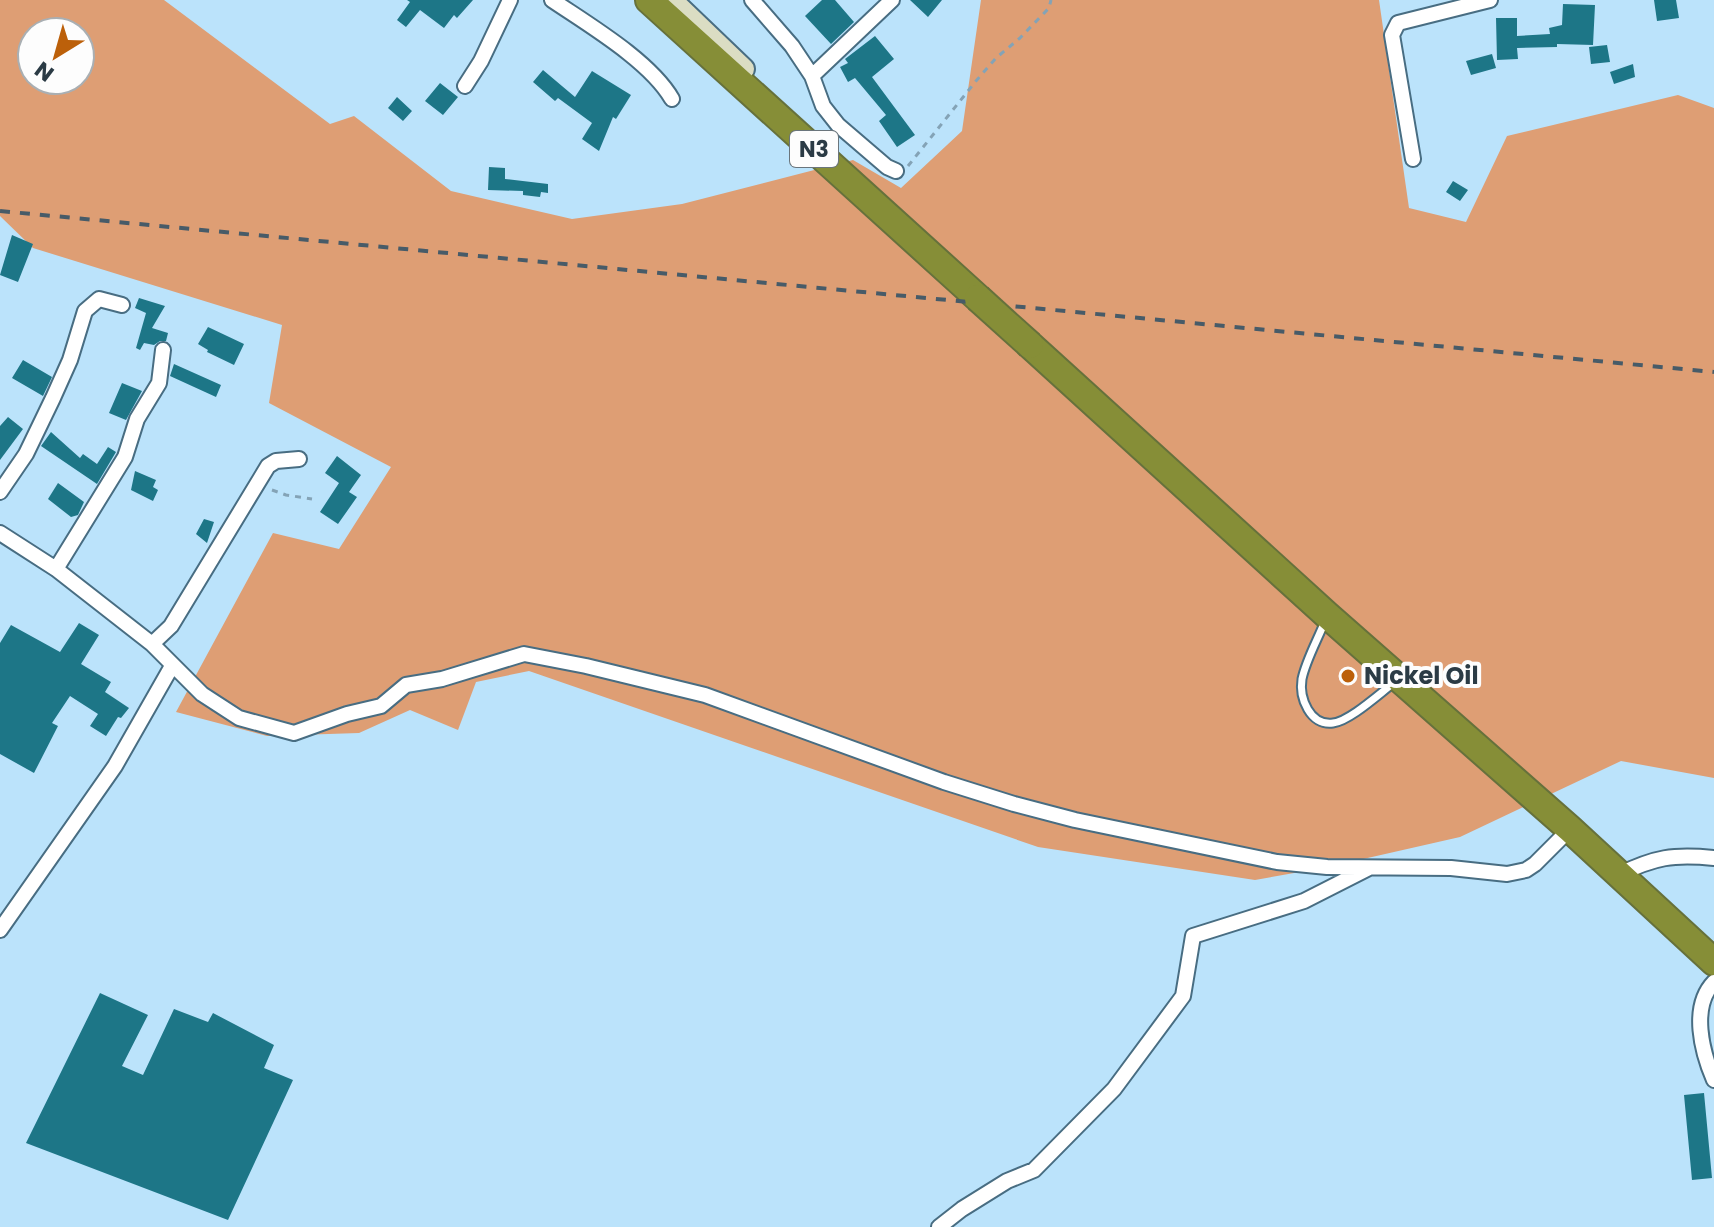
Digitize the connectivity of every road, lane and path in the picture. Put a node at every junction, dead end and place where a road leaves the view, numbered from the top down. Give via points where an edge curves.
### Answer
1 (510, 0) edge
2 (552, 0) edge
3 (649, 0) edge
4 (672, 0) edge
5 (752, 0) edge
6 (892, 0) edge
7 (1051, 0) edge
8 (1490, 0) edge
9 (812, 76) junction
10 (465, 86) dead end
11 (672, 99) dead end
12 (1413, 159) dead end
13 (896, 171) joint
14 (863, 193) junction
15 (122, 305) dead end
16 (163, 350) dead end
17 (299, 459) dead end
18 (257, 484) junction
19 (0, 492) edge
20 (312, 499) dead end
21 (0, 533) edge
22 (56, 569) junction
23 (1327, 615) junction
24 (152, 644) junction
25 (172, 666) junction
26 (1400, 679) junction
27 (1570, 829) junction
28 (1714, 858) edge
29 (1371, 867) junction
30 (1618, 875) junction
31 (0, 930) edge
32 (1714, 962) edge
33 (1714, 982) edge
34 (1714, 1080) edge
35 (939, 1227) edge

1 - 10 street
2 - 11 street via 662,82
3 - 14 highway, N3
4 - 14 street
5 - 9 street
6 - 9 street
7 - 13 path via 976,81 906,170
8 - 12 street via 1398,23 1392,35
9 - 13 street via 823,106 838,125
14 - 23 highway, N3, bridge
15 - 19 street via 99,299 85,311 53,398
16 - 22 street via 159,383 137,419 125,457
17 - 18 street via 276,461
18 - 20 path
18 - 24 street via 171,626
21 - 22 street
22 - 24 street
23 - 26 highway, N3
23 - 26 lane via 1302,680 1306,707 1315,719 1331,724 1344,719
24 - 25 street
25 - 29 street via 239,718 294,733 381,706 406,685 524,654 705,695 944,782 1075,820 1277,862
25 - 31 street via 115,766
26 - 27 highway, N3
27 - 29 street via 1535,864 1507,874
27 - 30 highway, N3
28 - 30 street via 1649,860
29 - 35 street via 1304,901 1193,936 1183,996 1114,1089 1034,1170 1007,1181
30 - 32 highway, N3
33 - 34 street via 1703,1000 1701,1018 1702,1049

